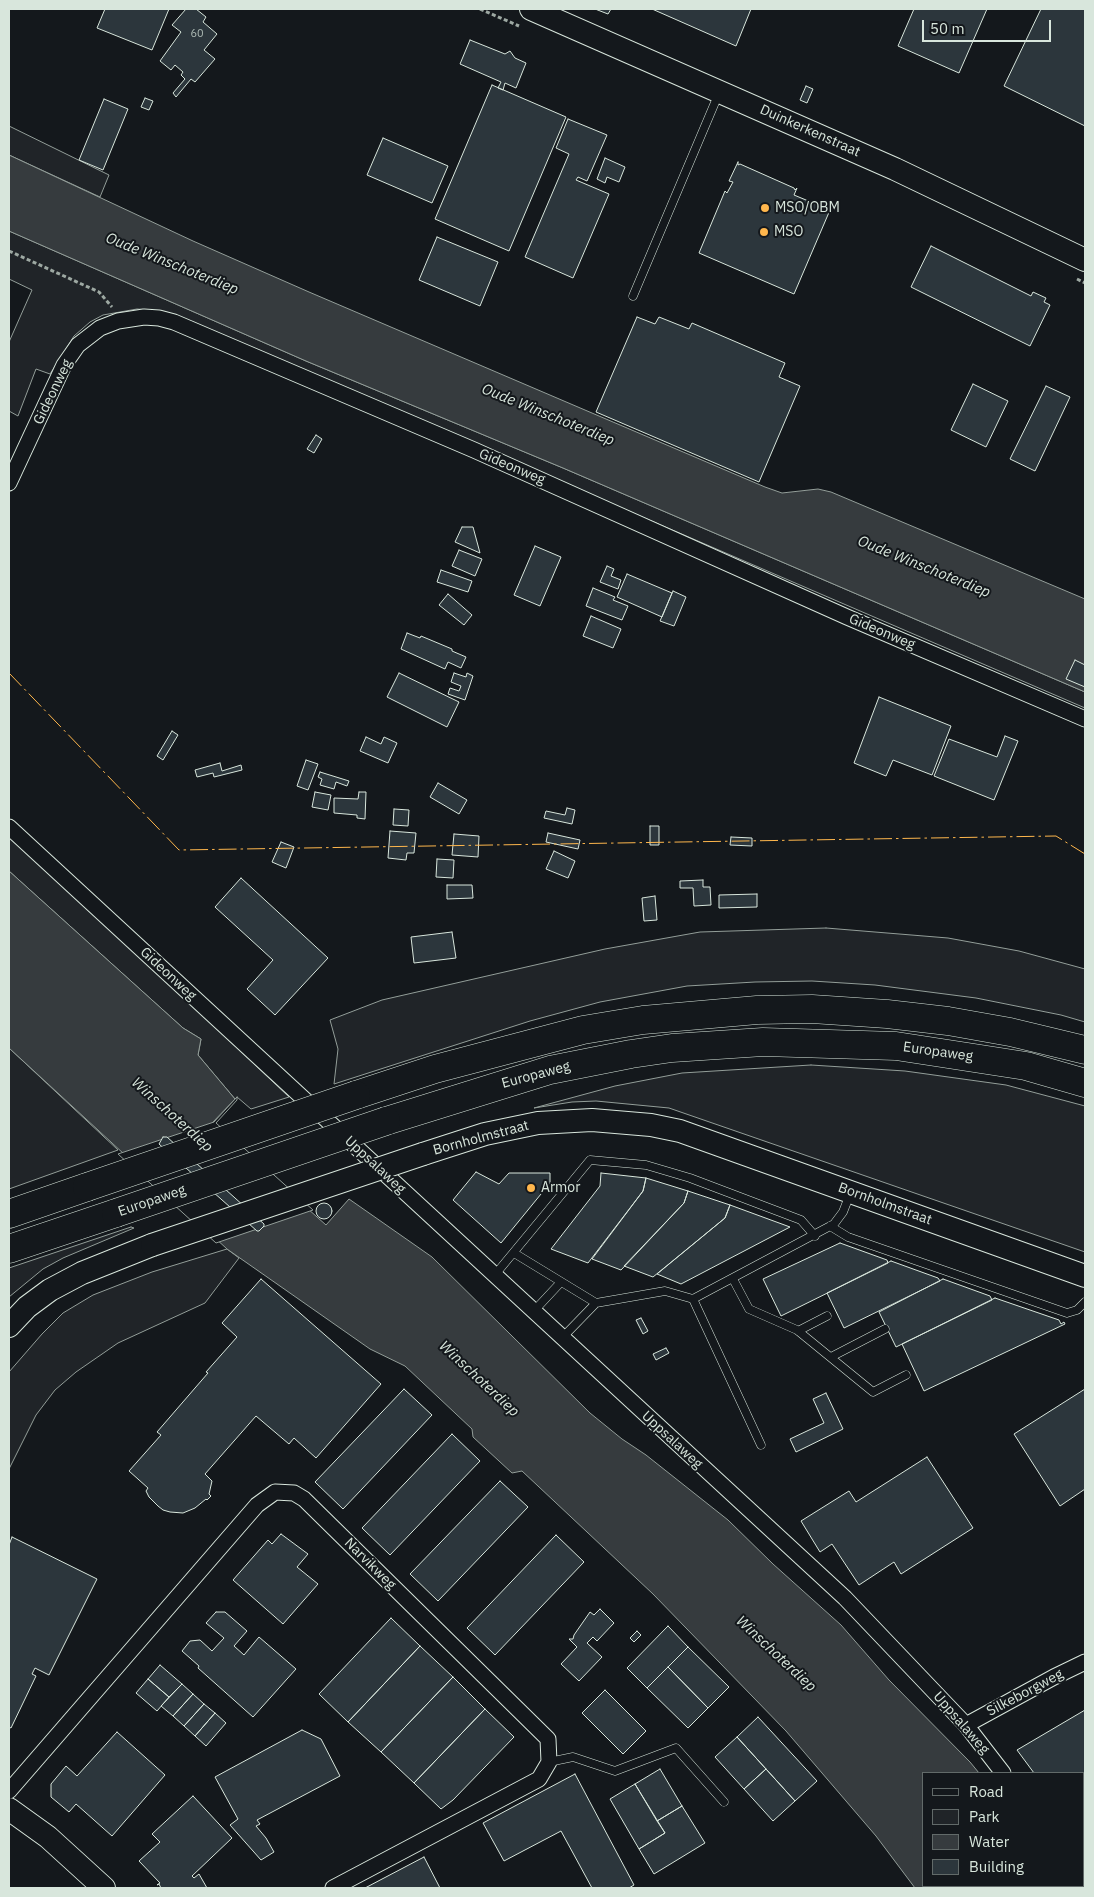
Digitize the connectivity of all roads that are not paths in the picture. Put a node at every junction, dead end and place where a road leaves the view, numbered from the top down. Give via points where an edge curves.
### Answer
1 (530, 9) edge
2 (720, 91) junction
3 (1085, 260) edge
4 (632, 296) dead end
5 (9, 483) edge
6 (1085, 719) edge
7 (9, 827) edge
8 (1085, 1050) edge
9 (1085, 1083) edge
10 (327, 1120) joint
11 (851, 1192) junction
12 (9, 1214) edge
13 (830, 1226) junction
14 (815, 1236) junction
15 (9, 1250) edge
16 (514, 1253) junction
17 (494, 1276) junction
18 (1085, 1276) edge
19 (733, 1279) junction
20 (561, 1282) junction
21 (693, 1299) junction
22 (1085, 1302) edge
23 (596, 1303) junction
24 (533, 1312) junction
25 (827, 1316) dead end
26 (9, 1326) edge
27 (885, 1329) dead end
28 (798, 1331) junction
29 (562, 1338) junction
30 (831, 1357) junction
31 (906, 1375) dead end
32 (761, 1445) dead end
33 (1085, 1662) edge
34 (966, 1725) junction
35 (549, 1762) junction
36 (1002, 1772) edge
37 (9, 1791) edge
38 (724, 1802) dead end
39 (9, 1809) edge
40 (104, 1888) edge
41 (333, 1888) edge

1 - 2 street, Duinkerkenstraat
2 - 3 street, Duinkerkenstraat via 895,168
2 - 4 lane
5 - 6 street, Gideonweg via 64,365 78,345 100,328 118,321 144,317 174,322 571,492 847,617
7 - 10 street, Gideonweg
8 - 12 highway, bridge via 1010,1032 887,1014 812,1009 757,1010 643,1020 583,1030 435,1069
9 - 15 highway, Europaweg, bridge via 1026,1066 906,1047 763,1042 631,1054 550,1070 386,1121
10 - 17 street, Uppsalaweg
11 - 13 lane via 843,1212
11 - 18 street, Bornholmstraat
11 - 26 street, Bornholmstraat, bridge via 680,1132 622,1121 565,1120 529,1124 422,1154 152,1245 82,1273 50,1290
13 - 14 lane
13 - 22 lane via 848,1237 1068,1313
14 - 16 lane via 801,1220 690,1178 646,1165 590,1160
14 - 19 lane
16 - 17 lane
16 - 20 lane
17 - 24 street, Uppsalaweg
19 - 21 lane
19 - 28 lane via 749,1309
20 - 23 lane
20 - 24 lane
21 - 23 lane via 665,1291
21 - 32 lane
23 - 29 lane
24 - 29 street, Uppsalaweg
25 - 28 lane
27 - 30 lane
28 - 30 lane
29 - 34 street, Uppsalaweg via 845,1598
30 - 31 lane via 873,1392
33 - 34 street, Silkeborgweg
34 - 36 street, Uppsalaweg
35 - 37 street, Narvikweg via 548,1739 541,1732 304,1499 294,1493 275,1492 257,1505
35 - 38 lane via 572,1757 615,1771 676,1748
35 - 41 street via 539,1779
39 - 40 street via 48,1837

